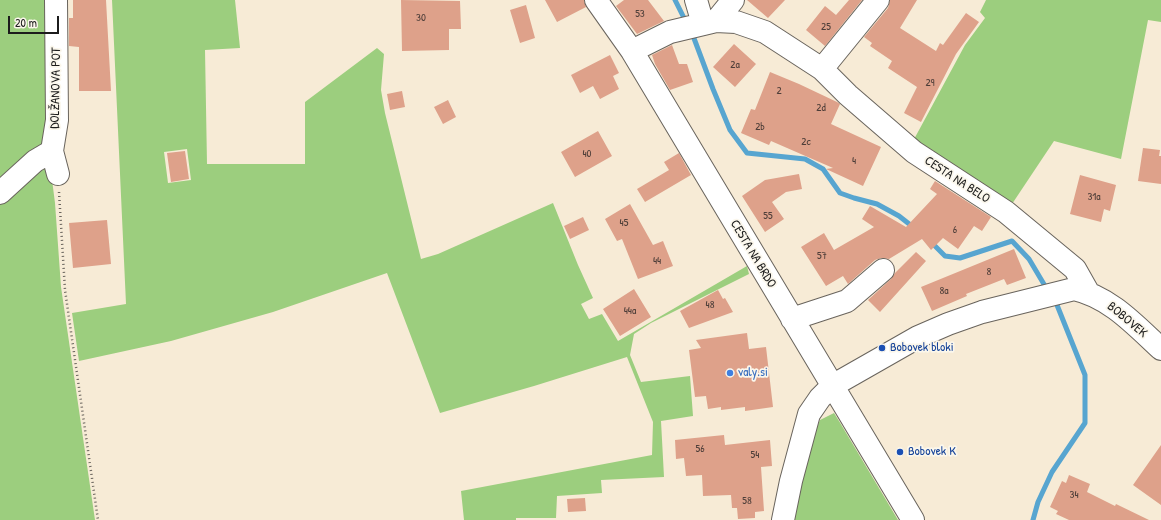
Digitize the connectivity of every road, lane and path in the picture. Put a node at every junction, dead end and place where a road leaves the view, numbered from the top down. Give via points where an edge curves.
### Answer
1 (56, 0) edge
2 (596, 0) edge
3 (696, 0) edge
4 (733, 0) edge
5 (878, 0) edge
6 (709, 22) junction
7 (632, 52) junction
8 (822, 68) junction
9 (52, 151) junction
10 (58, 174) joint
11 (0, 193) edge
12 (883, 270) dead end
13 (1078, 291) junction
14 (792, 319) junction
15 (1161, 349) edge
16 (832, 386) junction
17 (98, 520) edge
18 (783, 520) edge
19 (913, 520) edge

1 - 9 street, DOLŽANOVA POT via 57,120
2 - 7 street, CESTA NA BRDO
3 - 6 street
4 - 6 street
5 - 8 street
6 - 7 street, CESTA NA BELO via 670,32
6 - 8 street, CESTA NA BELO via 736,22 765,32
7 - 14 street, CESTA NA BRDO
8 - 13 street, CESTA NA BELO via 848,95 914,152 1006,212 1043,241 1075,269
9 - 10 street, DOLŽANOVA POT
9 - 11 street via 35,161
10 - 17 path via 65,290
12 - 14 street via 847,301
13 - 15 street, BOBOVEK via 1117,309
13 - 16 street via 1032,299 948,324 918,337
14 - 16 street, CESTA NA BRDO
16 - 18 street via 809,414
16 - 19 street, CESTA NA BRDO

